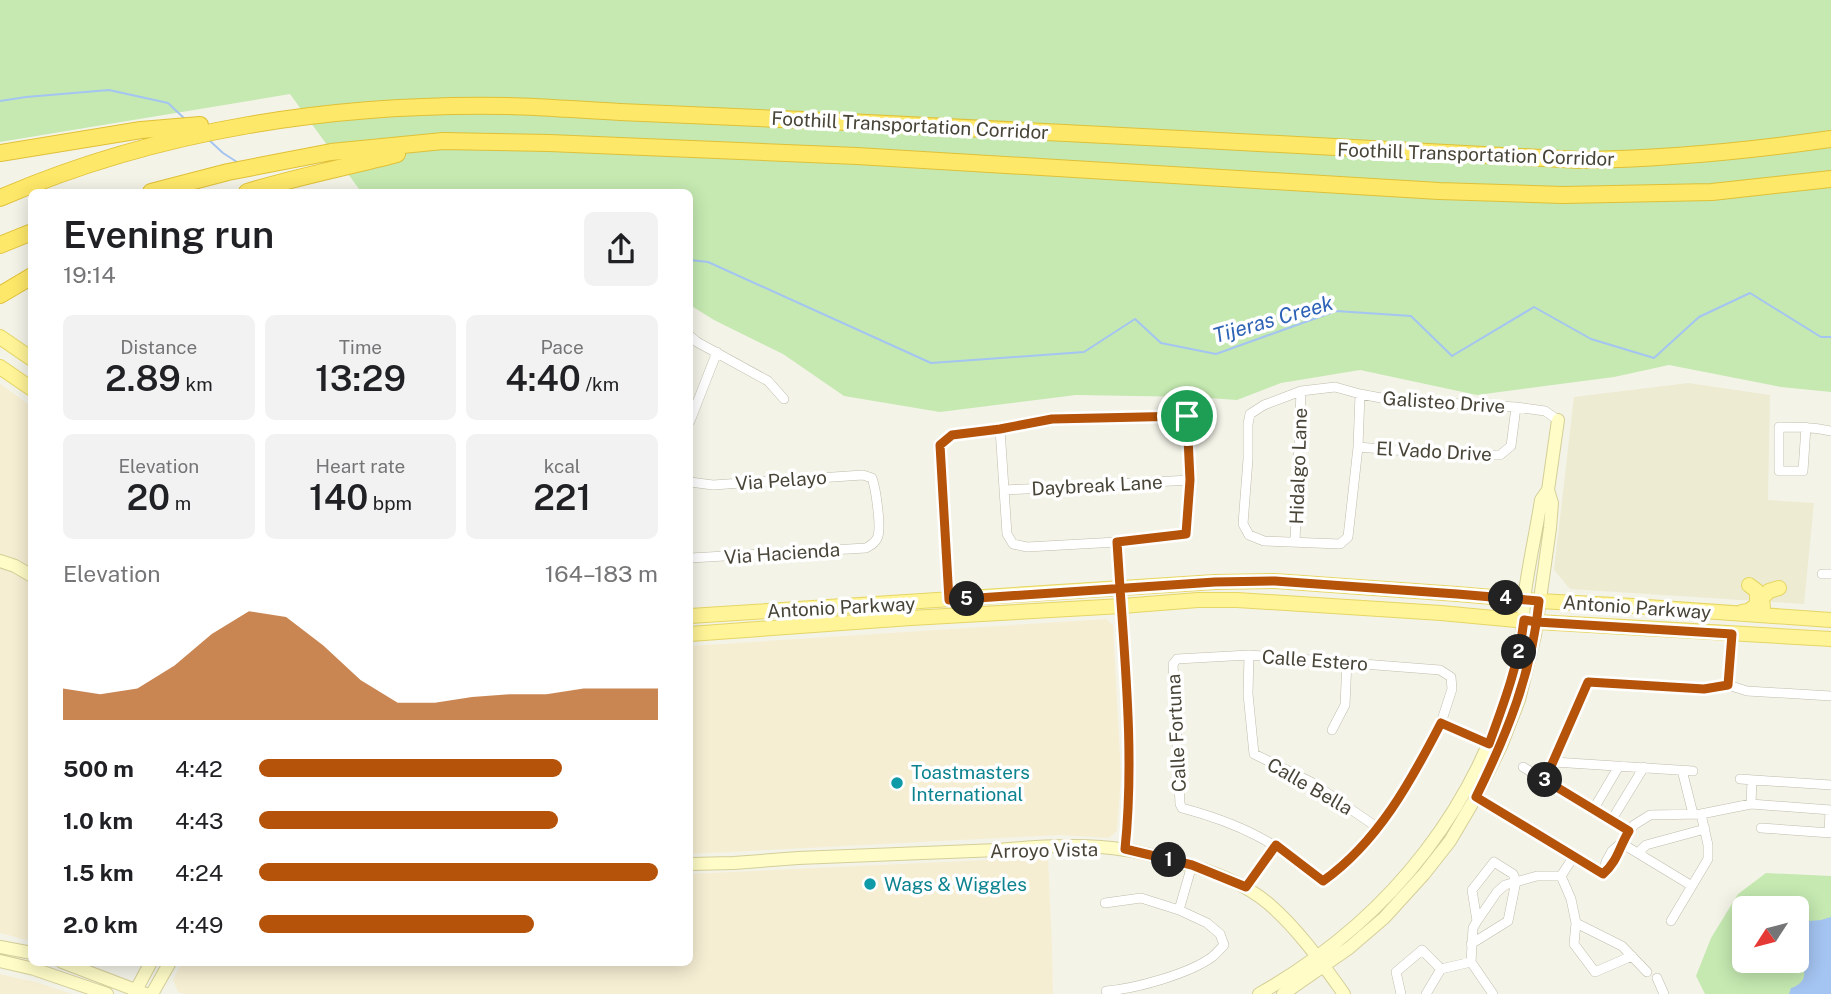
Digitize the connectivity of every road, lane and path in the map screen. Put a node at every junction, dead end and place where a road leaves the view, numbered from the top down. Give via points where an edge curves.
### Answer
1 (300, 117) junction
2 (1831, 139) edge
3 (443, 141) junction
4 (0, 153) edge
5 (1831, 179) edge
6 (161, 189) edge
7 (258, 189) edge
8 (0, 198) edge
9 (28, 234) edge
10 (0, 245) edge
11 (28, 278) edge
12 (0, 295) edge
13 (0, 337) edge
14 (693, 339) edge
15 (718, 352) junction
16 (28, 356) edge
17 (0, 367) edge
18 (28, 386) edge
19 (1301, 391) junction
20 (1360, 394) junction
21 (784, 399) dead end
22 (1516, 407) junction
23 (693, 414) edge
24 (1558, 419) joint
25 (1806, 427) junction
26 (1000, 429) junction
27 (1831, 431) edge
28 (1358, 447) junction
29 (1190, 480) junction
30 (693, 482) edge
31 (1005, 489) junction
32 (1117, 542) junction
33 (1295, 542) junction
34 (874, 543) joint
35 (693, 558) edge
36 (0, 561) edge
37 (28, 574) edge
38 (1749, 585) dead end
39 (1120, 588) junction
40 (1779, 588) dead end
41 (949, 600) junction
42 (1532, 601) junction
43 (1122, 606) junction
44 (1739, 613) junction
45 (1772, 615) junction
46 (693, 616) edge
47 (1831, 620) edge
48 (1530, 621) junction
49 (693, 634) edge
50 (1732, 634) junction
51 (1831, 639) edge
52 (1249, 655) junction
53 (1177, 659) joint
54 (1347, 661) junction
55 (1728, 685) junction
56 (1831, 696) edge
57 (1441, 723) junction
58 (1332, 730) dead end
59 (1489, 744) junction
60 (1553, 762) junction
61 (1619, 766) junction
62 (1523, 767) dead end
63 (1644, 767) junction
64 (1682, 770) junction
65 (1693, 771) dead end
66 (1740, 779) dead end
67 (1545, 780) junction
68 (1752, 780) junction
69 (1831, 785) edge
70 (1471, 794) junction
71 (1751, 804) junction
72 (1593, 810) junction
73 (1831, 810) edge
74 (1697, 814) junction
75 (1611, 821) junction
76 (1378, 828) junction
77 (1761, 828) dead end
78 (1705, 829) junction
79 (1629, 831) junction
80 (1830, 833) edge
81 (1621, 843) junction
82 (1276, 845) junction
83 (1125, 849) junction
84 (1637, 853) junction
85 (1574, 856) junction
86 (693, 864) edge
87 (1192, 865) junction
88 (1561, 876) junction
89 (1516, 881) junction
90 (1246, 887) junction
91 (1692, 887) junction
92 (1105, 903) dead end
93 (1178, 910) junction
94 (1477, 921) junction
95 (1671, 921) dead end
96 (1576, 923) junction
97 (1471, 944) junction
98 (0, 947) edge
99 (28, 952) edge
100 (1632, 956) junction
101 (0, 961) edge
102 (1320, 962) junction
103 (1471, 962) junction
104 (72, 966) edge
105 (149, 966) edge
106 (168, 966) edge
107 (1441, 968) junction
108 (1647, 972) dead end
109 (1657, 978) dead end
110 (1106, 991) dead end
111 (139, 992) edge
112 (107, 994) edge
113 (152, 994) edge
114 (1259, 994) edge
115 (1283, 994) edge
116 (1344, 994) edge
117 (1401, 994) edge
118 (1426, 994) edge
119 (1493, 994) edge
120 (1664, 994) edge

1 - 2 highway, Foothill Transportation Corridor via 403,108 508,106 1580,160 1713,154
1 - 4 highway via 141,131
1 - 8 highway, Foothill Transportation Corridor via 158,144 40,180
3 - 5 highway, Foothill Transportation Corridor via 843,156 1563,195 1712,192
3 - 6 highway, Foothill Transportation Corridor via 331,152
3 - 7 highway
9 - 10 highway
11 - 12 highway
13 - 16 main road
14 - 15 street
15 - 21 street via 768,381
15 - 23 street
17 - 18 main road
19 - 20 street, Galisteo Drive via 1335,387
19 - 33 street, Hidalgo Lane
19 - 33 street, Galisteo Drive via 1250,414 1243,524 1249,535 1264,541
20 - 22 street, Galisteo Drive
20 - 28 street
22 - 24 street, Galisteo Drive via 1545,411
22 - 28 street, El Vado Drive via 1510,446 1500,455
24 - 42 main road via 1548,490 1552,503
25 - 25 street via 1779,427 1779,471 1803,471
25 - 27 street
26 - 29 street via 1052,419 1187,416
26 - 31 street
26 - 41 street via 952,435 940,445
28 - 33 street via 1348,537 1340,544
29 - 31 street, Daybreak Lane
29 - 32 street via 1186,534
30 - 34 street, Via Pelayo via 872,478 879,535
31 - 32 street via 1007,534 1013,544
32 - 39 street
34 - 35 street, Via Hacienda via 866,548
36 - 37 main road
38 - 44 main road via 1757,591 1757,605
39 - 41 main road, Antonio Parkway
39 - 42 main road, Antonio Parkway via 1275,581
39 - 43 street
40 - 45 main road via 1762,597 1762,607
41 - 46 main road, Antonio Parkway
42 - 44 main road, Antonio Parkway
42 - 48 main road
43 - 48 main road, Antonio Parkway via 1237,600
43 - 49 main road, Antonio Parkway
43 - 83 street via 1130,763
44 - 45 main road, Antonio Parkway
45 - 47 main road, Antonio Parkway
48 - 50 main road, Antonio Parkway
48 - 59 main road
48 - 70 main road via 1531,656 1519,700 1501,746
50 - 51 main road, Antonio Parkway
50 - 55 street
52 - 53 street, Calle Estero
52 - 54 street, Calle Estero
52 - 76 street, Calle Bella via 1254,754 1312,783
53 - 82 street, Calle Fortuna via 1172,670 1182,808 1215,817
54 - 57 street, Calle Estero via 1440,670 1451,677 1452,689
54 - 58 street via 1345,705
55 - 56 street via 1747,691
55 - 60 street via 1704,689 1588,682
57 - 59 street
57 - 76 street via 1414,776
59 - 70 main road
60 - 61 street
60 - 67 street
61 - 63 street
61 - 72 street
62 - 67 street
63 - 64 street
63 - 75 street
64 - 65 street
64 - 74 street
66 - 68 street
67 - 72 street
68 - 69 street
68 - 71 street
70 - 85 street
70 - 102 main road via 1450,841 1424,874 1349,948
71 - 73 street
71 - 74 street
72 - 75 street
73 - 80 street
74 - 78 street
74 - 79 street via 1650,815
75 - 79 street
76 - 82 street via 1323,881
77 - 80 street
78 - 84 street via 1646,845
78 - 91 street via 1708,859
79 - 81 street
81 - 84 street
81 - 85 street via 1612,866 1603,874
82 - 90 street
83 - 86 main road, Arroyo Vista via 1032,847
83 - 87 main road, Arroyo Vista
84 - 91 street
85 - 88 street
87 - 90 main road, Arroyo Vista
87 - 93 street
88 - 89 street
88 - 96 street
89 - 94 street via 1497,892
89 - 94 street via 1494,862 1472,890
89 - 97 street via 1508,921
90 - 102 main road, Arroyo Vista via 1293,926
91 - 95 street
92 - 93 street via 1141,898
93 - 110 street via 1207,923 1220,934 1224,945 1212,957 1179,973
94 - 97 street
96 - 100 street via 1622,946
96 - 100 street via 1574,944 1595,972
97 - 103 street
98 - 99 main road
100 - 108 street
101 - 112 main road
102 - 114 main road
102 - 115 main road
102 - 116 main road, Arroyo Vista
103 - 107 street
103 - 119 street
104 - 111 main road
105 - 111 main road
106 - 113 main road
107 - 117 street via 1422,950 1396,972
107 - 118 street
109 - 120 street

